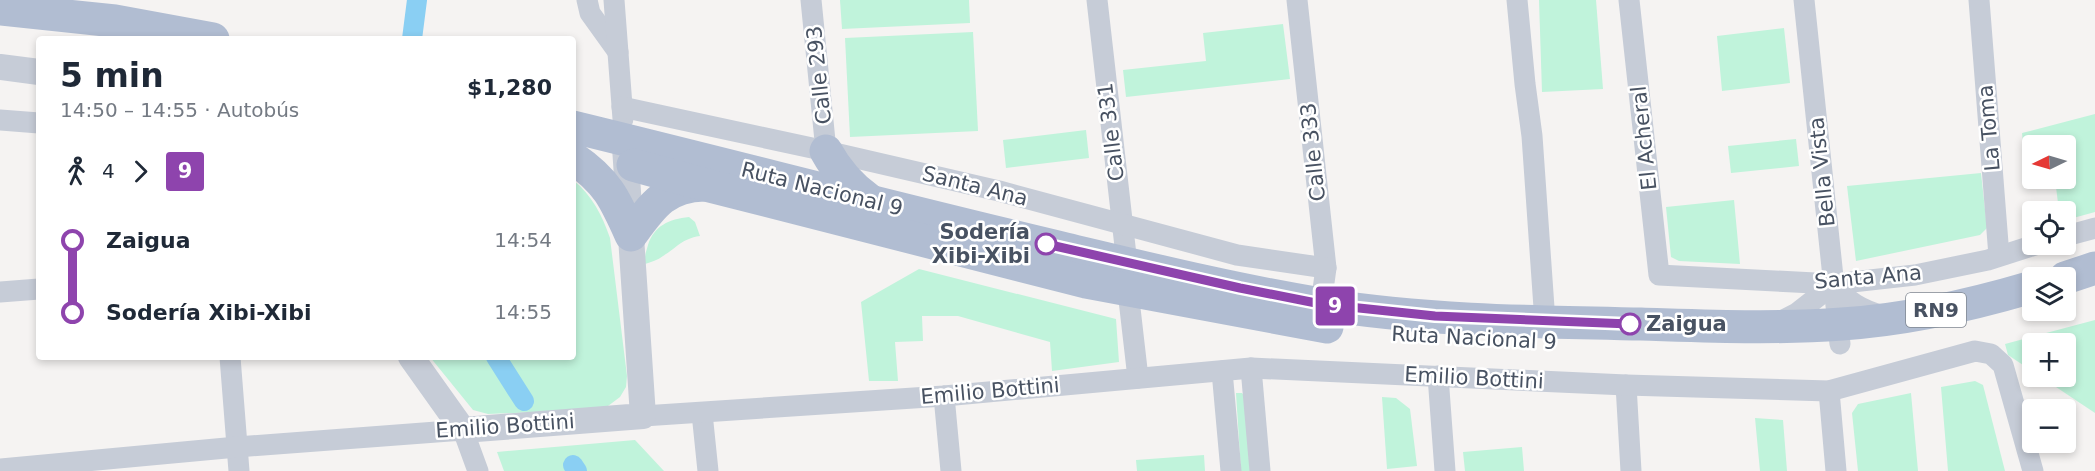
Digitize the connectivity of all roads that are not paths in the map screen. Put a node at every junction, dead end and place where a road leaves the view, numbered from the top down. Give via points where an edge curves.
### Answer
1 (79, 0) edge
2 (587, 0) edge
3 (614, 0) edge
4 (811, 0) edge
5 (1096, 0) edge
6 (1297, 0) edge
7 (1517, 0) edge
8 (1629, 0) edge
9 (1804, 0) edge
10 (1979, 0) edge
11 (0, 9) edge
12 (0, 29) edge
13 (105, 30) edge
14 (177, 36) edge
15 (618, 52) junction
16 (0, 67) edge
17 (36, 72) edge
18 (622, 107) junction
19 (0, 120) edge
20 (36, 123) edge
21 (576, 128) edge
22 (576, 149) edge
23 (625, 151) junction
24 (826, 151) junction
25 (576, 160) edge
26 (706, 185) junction
27 (870, 200) junction
28 (1122, 223) junction
29 (2095, 228) edge
30 (2076, 233) edge
31 (631, 235) junction
32 (2022, 249) edge
33 (2000, 256) junction
34 (1326, 268) junction
35 (2095, 268) edge
36 (2076, 274) edge
37 (1659, 275) joint
38 (1127, 277) junction
39 (1834, 284) junction
40 (36, 289) edge
41 (2022, 290) edge
42 (2095, 290) edge
43 (0, 292) edge
44 (2076, 296) edge
45 (1321, 304) junction
46 (2022, 310) edge
47 (1892, 318) junction
48 (1545, 322) junction
49 (1770, 327) junction
50 (1840, 334) junction
51 (230, 360) edge
52 (413, 360) edge
53 (1251, 368) junction
54 (1222, 370) junction
55 (1438, 376) junction
56 (1138, 378) junction
57 (1626, 385) junction
58 (1829, 391) junction
59 (944, 396) junction
60 (702, 413) junction
61 (643, 416) junction
62 (463, 430) junction
63 (237, 447) junction
64 (0, 469) edge
65 (240, 471) edge
66 (478, 471) edge
67 (708, 471) edge
68 (951, 471) edge
69 (1231, 471) edge
70 (1260, 471) edge
71 (1445, 471) edge
72 (1631, 471) edge
73 (1836, 471) edge
74 (2033, 471) edge

1 - 13 street
2 - 15 street via 590,13
3 - 15 street
4 - 24 street, Calle 293
5 - 28 street, Calle 331
6 - 34 street, Calle 333
7 - 48 street via 1532,136
8 - 37 street, El Acheral
9 - 39 street, Bella Vista
10 - 33 street, La Toma
11 - 13 main road
12 - 13 main road
13 - 14 main road
15 - 18 street
16 - 17 street
18 - 23 street
18 - 24 street, Santa Ana
19 - 20 street
21 - 23 main road, Ruta Nacional 9 / RN9
22 - 23 main road, Ruta Nacional 9 / RN9
23 - 26 main road, Ruta Nacional 9 / RN9
23 - 27 main road, Ruta Nacional 9 / RN9
23 - 31 street
24 - 27 main road via 852,188
24 - 28 street, Santa Ana
25 - 31 main road via 606,186
26 - 31 main road via 687,186 666,194
26 - 38 main road, Ruta Nacional 9 / RN9
27 - 38 main road, Ruta Nacional 9 / RN9 via 988,231
28 - 34 street, Santa Ana via 1237,255
28 - 38 street, Calle 331
29 - 30 street
31 - 61 street
32 - 33 street, Santa Ana
33 - 39 street, Santa Ana via 1915,275
34 - 45 street, Calle 333
35 - 36 main road
37 - 39 street, Santa Ana
38 - 45 main road, Ruta Nacional 9 / RN9
38 - 50 main road, Ruta Nacional 9 / RN9 via 1319,326 1409,335 1757,348
38 - 56 street, Calle 331
39 - 47 street via 1851,303
39 - 49 street via 1797,313
39 - 50 street, Bella Vista
40 - 43 street
41 - 47 main road, Ruta Nacional 9 / RN9
42 - 44 main road
45 - 48 main road, Ruta Nacional 9 / RN9
46 - 50 main road, Ruta Nacional 9 / RN9 via 1894,338
47 - 50 main road, Ruta Nacional 9 / RN9
48 - 49 main road, Ruta Nacional 9 / RN9
49 - 50 main road, Ruta Nacional 9 / RN9
51 - 63 street
52 - 62 street
53 - 54 street, Emilio Bottini
53 - 55 street, Emilio Bottini
53 - 70 street
54 - 56 street, Emilio Bottini
54 - 69 street
55 - 57 street, Emilio Bottini
55 - 71 street
56 - 59 street, Emilio Bottini
57 - 58 street, Emilio Bottini
57 - 72 street
58 - 73 street
58 - 74 street, Emilio Bottini via 1975,351 1991,354 2003,365
59 - 60 street, Emilio Bottini
59 - 68 street
60 - 61 street, Emilio Bottini
60 - 67 street
61 - 62 street, Emilio Bottini
62 - 63 street, Emilio Bottini
62 - 66 street
63 - 64 street, Emilio Bottini
63 - 65 street

